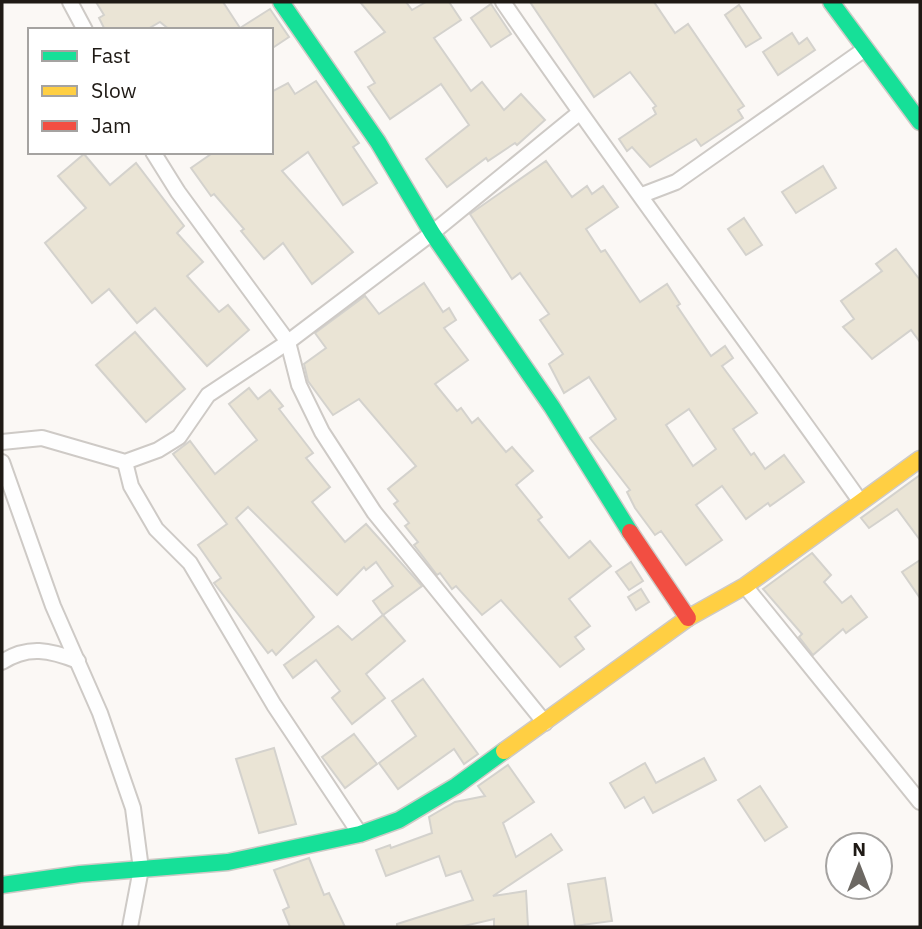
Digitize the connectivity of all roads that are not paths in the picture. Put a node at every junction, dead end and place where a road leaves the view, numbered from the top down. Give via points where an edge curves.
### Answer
1 (70, 2) edge
2 (281, 2) edge
3 (503, 2) edge
4 (831, 2) edge
5 (84, 28) edge
6 (864, 49) junction
7 (579, 113) junction
8 (920, 122) edge
9 (154, 154) edge
10 (642, 195) junction
11 (432, 233) junction
12 (288, 342) junction
13 (2, 442) edge
14 (920, 459) edge
15 (125, 462) junction
16 (2, 464) edge
17 (860, 501) junction
18 (745, 586) junction
19 (688, 618) junction
20 (78, 661) junction
21 (2, 662) edge
22 (545, 723) junction
23 (920, 802) edge
24 (360, 834) junction
25 (141, 869) junction
26 (2, 885) edge
27 (130, 927) edge

1 - 5 street
2 - 11 main road via 378,142
3 - 7 street
4 - 6 main road
6 - 8 main road
6 - 10 street via 676,182
7 - 10 street
7 - 11 street
9 - 12 street
10 - 17 street
11 - 12 street
11 - 19 main road via 552,407
12 - 15 street via 208,395 179,437
12 - 22 street via 299,385 322,432 368,502
13 - 15 street via 42,438
14 - 17 main road
15 - 24 street via 131,486 156,529 190,563 255,674
16 - 20 street via 53,606
17 - 18 main road
18 - 19 main road
18 - 23 street
19 - 22 main road
20 - 21 street via 49,650 33,650
20 - 25 street via 133,807
22 - 24 main road via 420,809
24 - 25 main road via 228,862
25 - 26 main road
25 - 27 street

